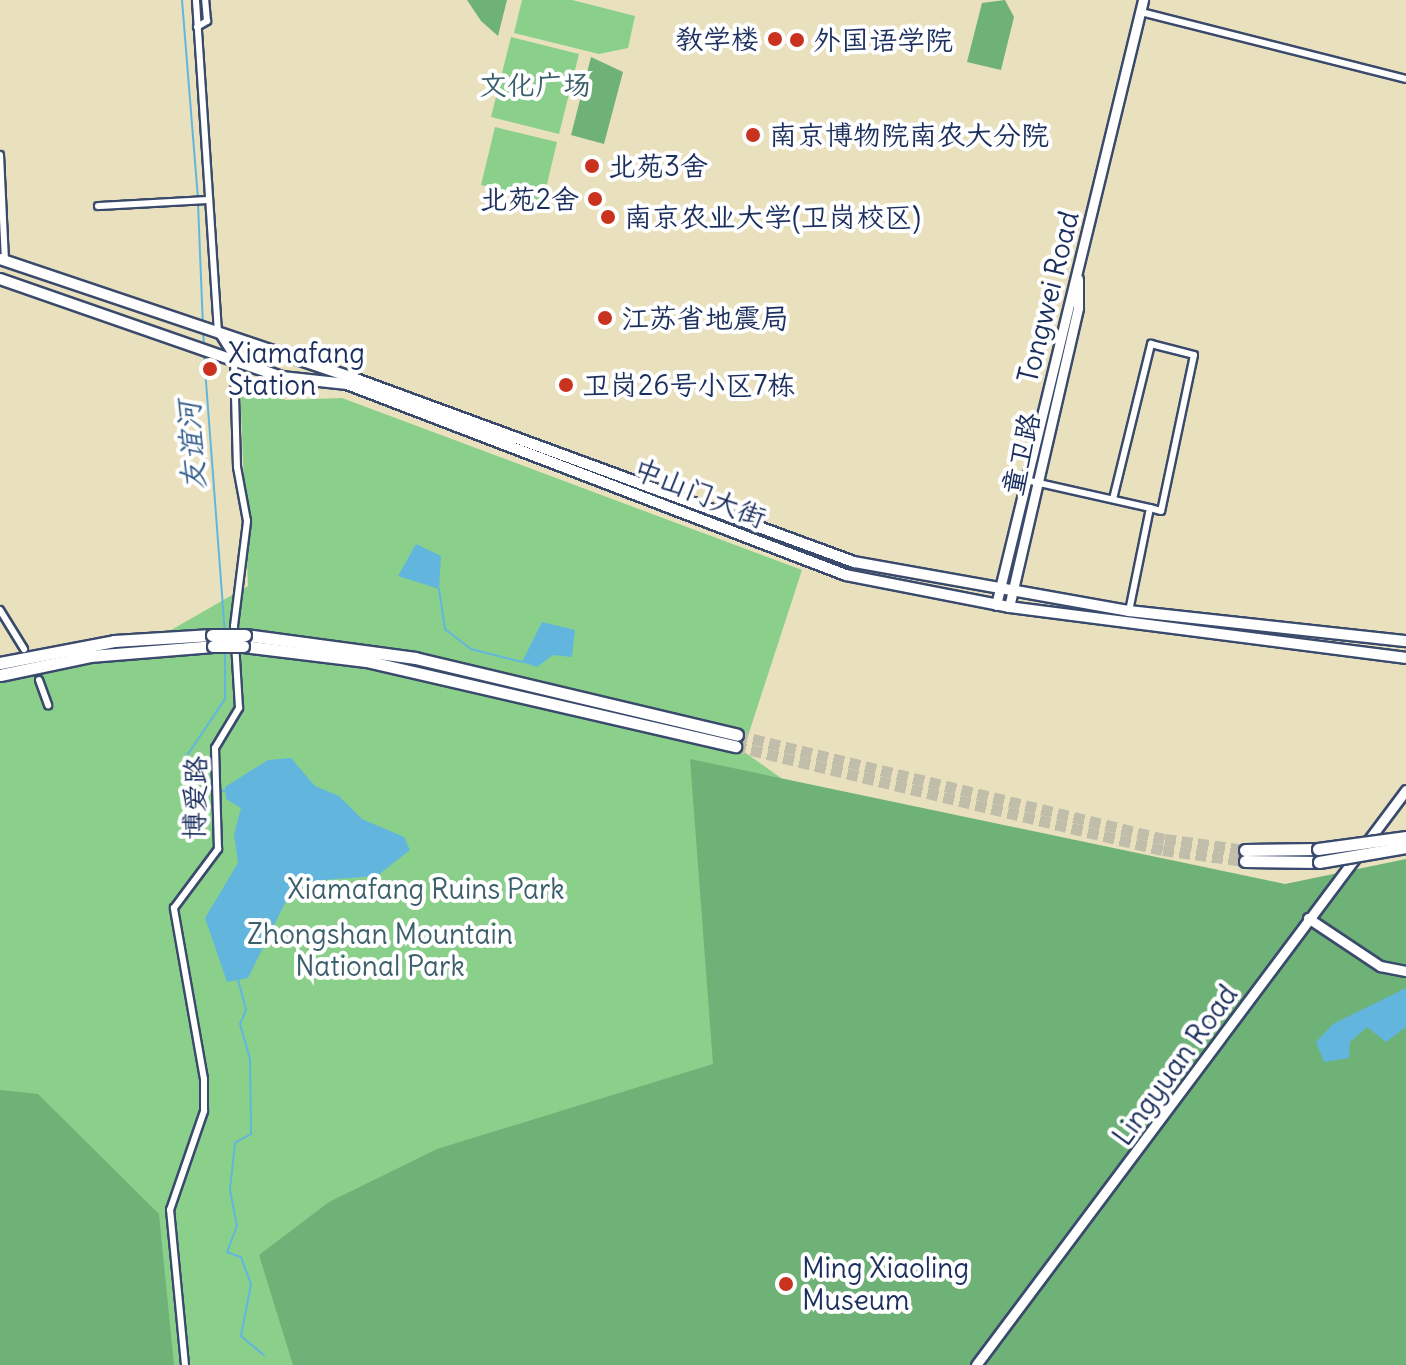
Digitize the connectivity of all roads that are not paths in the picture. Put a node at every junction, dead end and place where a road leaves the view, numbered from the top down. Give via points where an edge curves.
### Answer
1 (196, 0) edge
2 (205, 0) edge
3 (1143, 0) edge
4 (1141, 12) junction
5 (197, 27) junction
6 (1406, 79) edge
7 (0, 155) edge
8 (206, 200) junction
9 (98, 206) dead end
10 (3, 260) edge
11 (1078, 263) junction
12 (0, 279) edge
13 (218, 332) junction
14 (234, 358) junction
15 (1026, 480) junction
16 (1037, 483) junction
17 (1113, 499) junction
18 (1150, 508) junction
19 (998, 591) junction
20 (1012, 593) junction
21 (996, 605) junction
22 (1009, 607) junction
23 (0, 610) edge
24 (1129, 611) junction
25 (213, 640) junction
26 (1406, 641) edge
27 (24, 649) dead end
28 (1406, 658) edge
29 (0, 663) edge
30 (0, 675) edge
31 (39, 680) dead end
32 (48, 705) dead end
33 (736, 741) tunnel mouth
34 (1406, 790) edge
35 (1367, 836) junction
36 (1406, 837) edge
37 (1406, 847) edge
38 (1245, 856) tunnel mouth
39 (1318, 856) junction
40 (1308, 918) junction
41 (1406, 971) edge
42 (185, 1365) edge
43 (976, 1365) edge

1 - 5 street
2 - 5 street via 207,21
3 - 4 street, Tongwei Road
4 - 6 street
4 - 11 street, Tongwei Road
5 - 8 street
7 - 10 street
8 - 9 street
8 - 13 street
10 - 13 main road, 中山门大街
11 - 15 street, Tongwei Road
11 - 16 street, 童卫路 via 1078,308
12 - 14 main road, 中山门大街
13 - 14 street
13 - 19 main road, 中山门大街 via 812,549
14 - 21 main road, 中山门大街 via 282,377 347,384 846,575
14 - 42 street, 博爱路 via 245,582 234,626 239,708 215,748 215,859 174,908 204,1079 204,1111 170,1210
15 - 16 street
15 - 19 street, Tongwei Road
16 - 17 street
16 - 20 street, 童卫路
17 - 18 street
17 - 18 street via 1151,344 1194,355 1161,511
18 - 24 street
19 - 20 main road, 中山门大街
19 - 21 street, Tongwei Road
20 - 22 street, 童卫路
20 - 24 main road, 中山门大街
21 - 22 main road, 中山门大街
22 - 28 main road, 中山门大街
23 - 27 street
24 - 26 main road, 中山门大街
25 - 29 highway via 114,641
25 - 30 highway via 90,656
25 - 33 highway, bridge via 415,658
31 - 32 street
34 - 35 street, Lingyuan Road
35 - 37 street via 1392,849
35 - 40 street, Lingyuan Road
36 - 39 highway, bridge
37 - 39 highway, bridge
38 - 39 highway
40 - 41 street via 1380,966
40 - 43 street, Lingyuan Road

